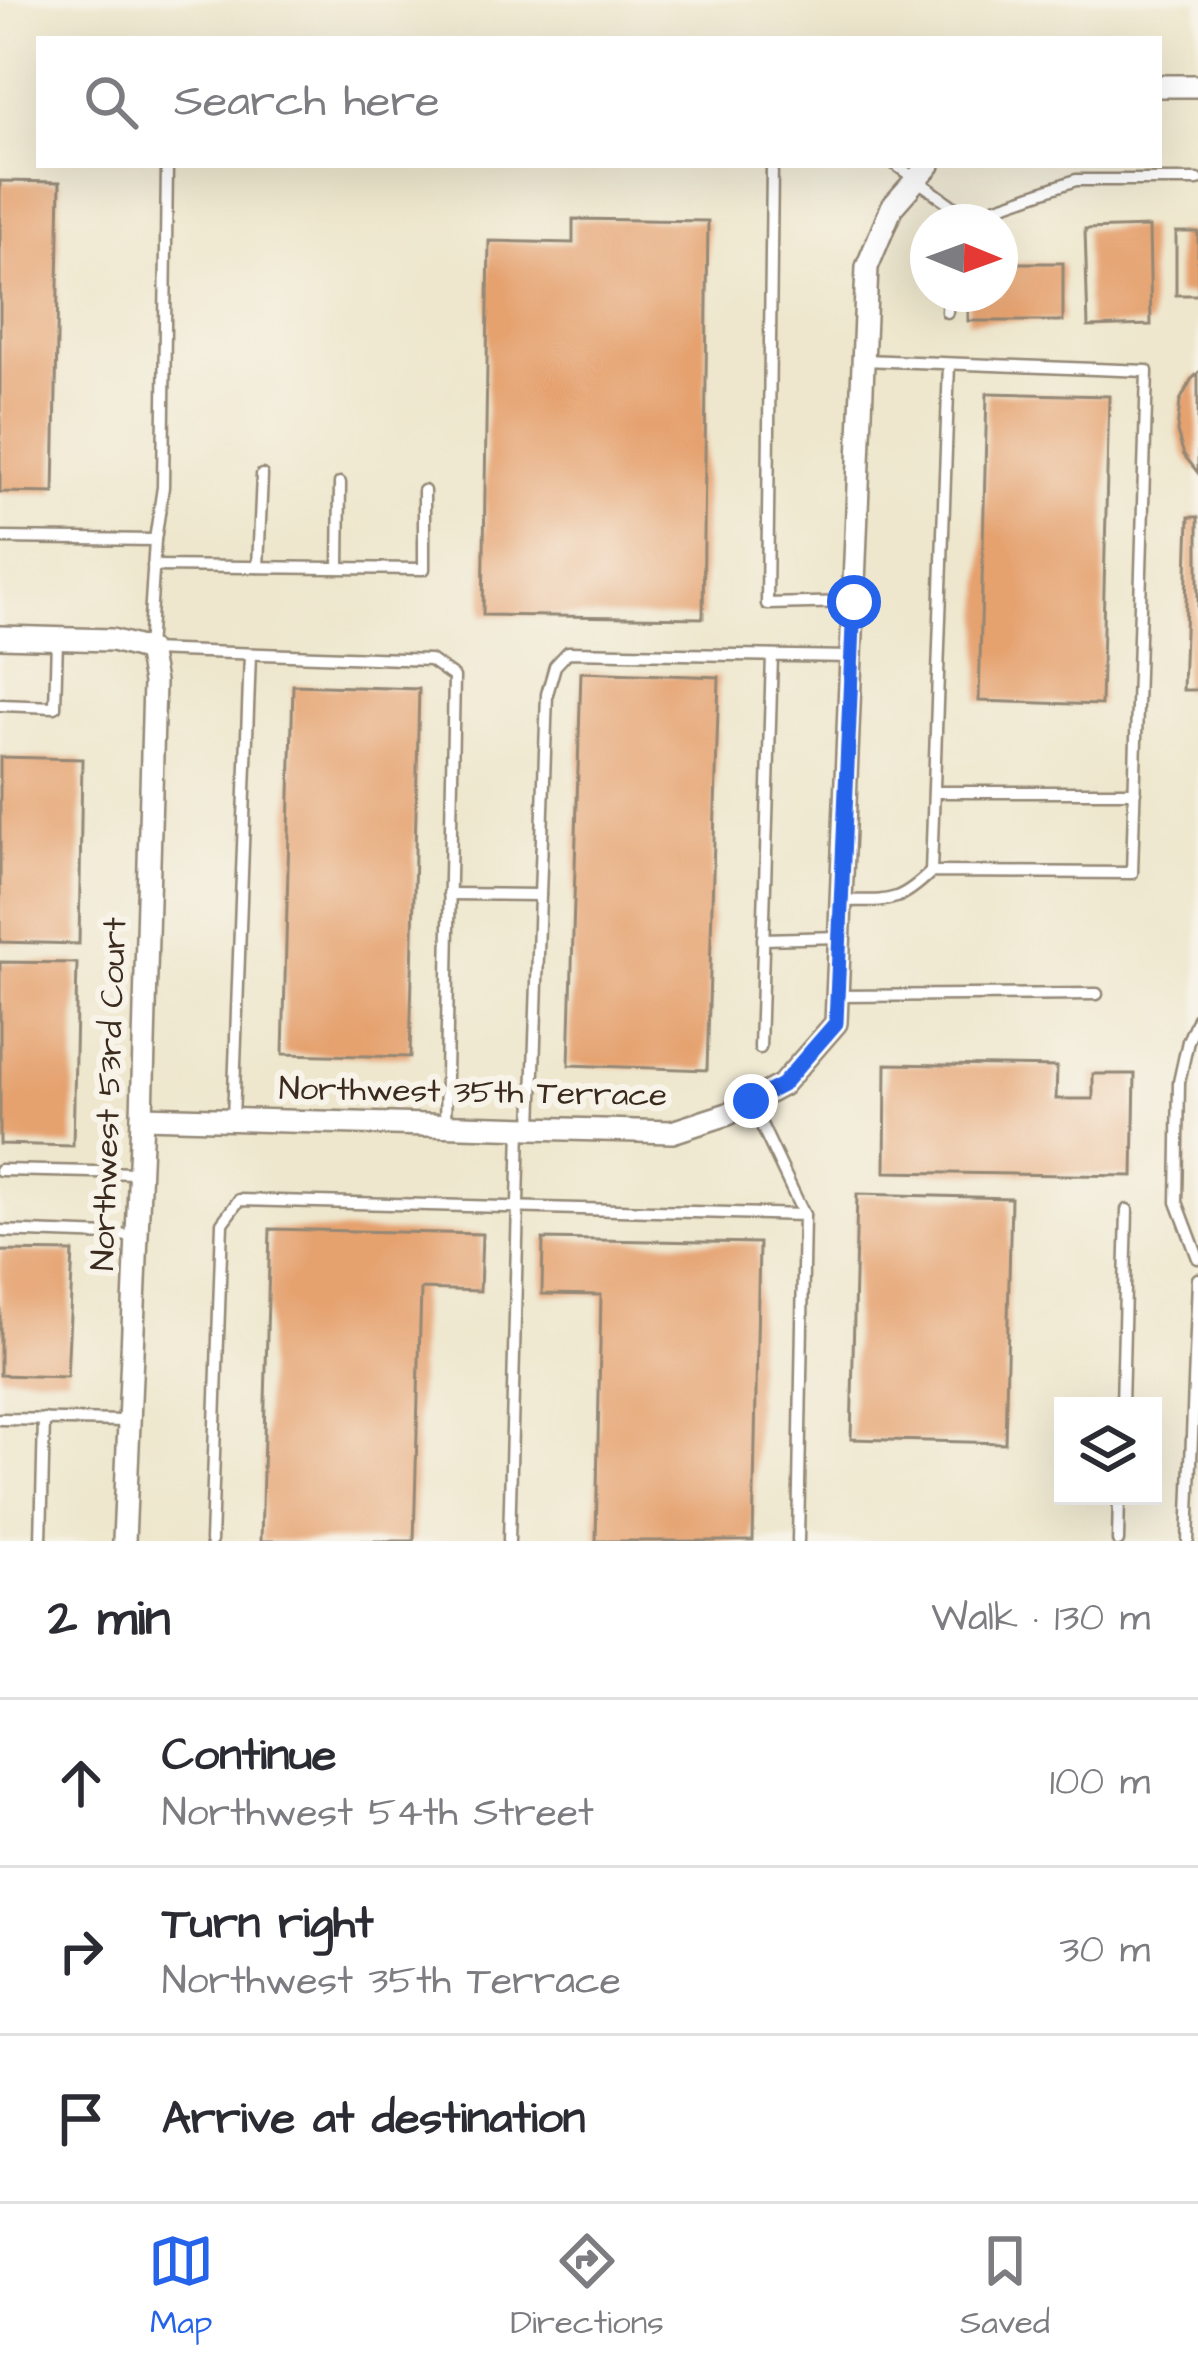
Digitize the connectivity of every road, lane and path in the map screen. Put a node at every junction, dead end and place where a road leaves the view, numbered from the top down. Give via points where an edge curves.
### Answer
1 (1162, 86) edge
2 (1198, 86) edge
3 (167, 168) edge
4 (772, 168) edge
5 (922, 172) edge
6 (1198, 180) edge
7 (952, 204) edge
8 (1008, 204) edge
9 (863, 360) junction
10 (950, 364) junction
11 (262, 475) dead end
12 (340, 483) dead end
13 (424, 491) dead end
14 (0, 538) edge
15 (155, 540) junction
16 (153, 566) junction
17 (258, 567) junction
18 (338, 568) junction
19 (854, 602) junction
20 (0, 637) edge
21 (57, 638) junction
22 (148, 650) junction
23 (250, 654) junction
24 (772, 656) junction
25 (851, 657) junction
26 (0, 705) edge
27 (1135, 791) junction
28 (934, 792) junction
29 (931, 872) junction
30 (449, 895) junction
31 (540, 895) junction
32 (841, 901) junction
33 (840, 938) junction
34 (763, 939) junction
35 (1096, 994) dead end
36 (838, 996) junction
37 (1198, 1018) edge
38 (760, 1048) dead end
39 (751, 1101) junction
40 (142, 1117) junction
41 (233, 1120) junction
42 (445, 1126) junction
43 (526, 1128) junction
44 (0, 1170) edge
45 (140, 1174) junction
46 (518, 1208) junction
47 (1127, 1210) dead end
48 (804, 1215) junction
49 (0, 1232) edge
50 (137, 1236) junction
51 (1198, 1258) edge
52 (1198, 1279) edge
53 (1122, 1397) edge
54 (0, 1418) edge
55 (44, 1419) junction
56 (129, 1421) junction
57 (1119, 1505) edge
58 (41, 1541) edge
59 (124, 1541) edge
60 (211, 1541) edge
61 (509, 1541) edge
62 (798, 1541) edge
63 (1118, 1541) edge
64 (1187, 1541) edge

1 - 2 street
3 - 15 lane via 163,487
4 - 19 lane via 767,604
5 - 7 lane
5 - 9 street via 892,207 867,267
6 - 8 lane via 1076,180
9 - 10 lane
9 - 19 street
10 - 27 lane via 1148,371
10 - 28 lane
11 - 17 lane
12 - 18 lane
13 - 18 lane via 424,569
14 - 15 lane
15 - 16 lane
16 - 17 lane
16 - 22 lane
17 - 18 lane
19 - 25 street
20 - 21 street
21 - 22 street
21 - 26 lane via 55,707
22 - 23 lane
22 - 40 street, Northwest 53rd Court via 154,682
23 - 30 lane via 430,660 454,677
23 - 41 lane
24 - 25 lane
24 - 31 lane via 568,652 548,694
24 - 34 lane
25 - 32 street
27 - 28 lane
27 - 29 lane via 1132,873
28 - 29 lane
29 - 32 lane via 889,900
30 - 31 lane
30 - 42 lane
31 - 43 lane
32 - 33 street
33 - 34 lane
33 - 36 street
34 - 38 lane
35 - 36 lane
36 - 39 street, Northwest 35th Terrace via 836,1023 782,1085
37 - 51 lane via 1179,1082 1178,1202
39 - 43 street, Northwest 35th Terrace via 671,1132
39 - 48 lane
40 - 41 street, Northwest 35th Terrace
40 - 45 street, Northwest 53rd Court
41 - 42 street, Northwest 35th Terrace
42 - 43 street, Northwest 35th Terrace
43 - 46 lane
44 - 45 lane
45 - 50 street, Northwest 53rd Court
46 - 48 lane
46 - 60 lane via 239,1200 222,1223
46 - 61 lane
47 - 53 lane
48 - 62 lane
49 - 50 lane
50 - 56 street, Northwest 53rd Court
52 - 64 lane
54 - 55 lane
55 - 56 lane
55 - 58 lane
56 - 59 street, Northwest 53rd Court
57 - 63 lane

